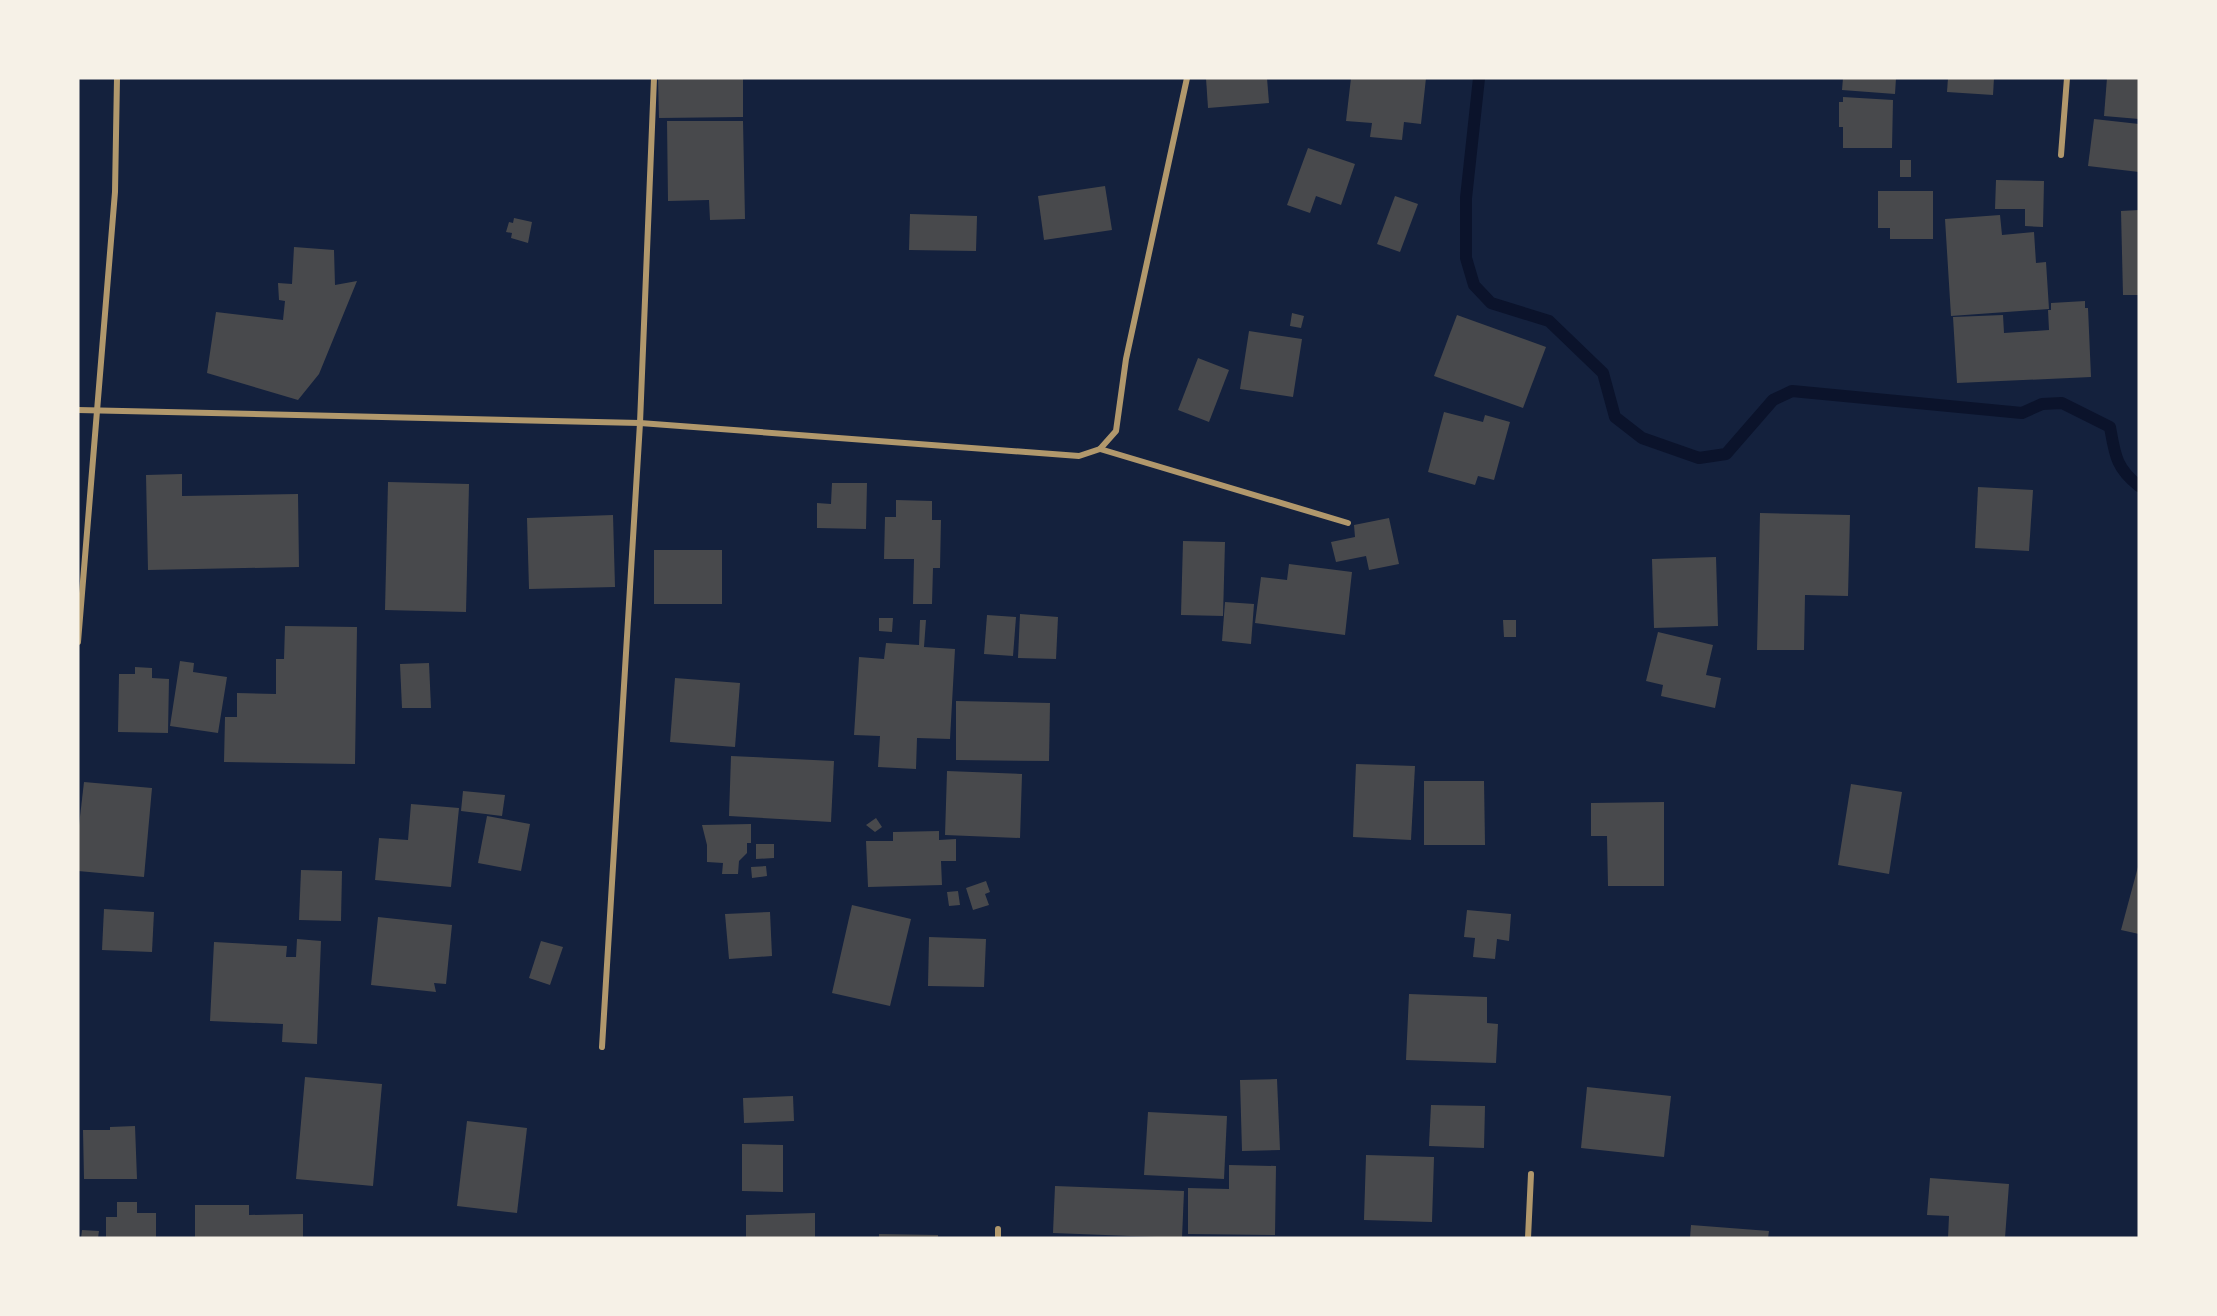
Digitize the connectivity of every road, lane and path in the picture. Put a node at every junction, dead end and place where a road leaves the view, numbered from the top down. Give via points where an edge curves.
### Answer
1 (117, 78) edge
2 (654, 78) edge
3 (1187, 78) edge
4 (2067, 78) edge
5 (2061, 155) dead end
6 (78, 410) edge
7 (98, 411) junction
8 (640, 423) junction
9 (1100, 449) junction
10 (1348, 523) dead end
11 (78, 642) edge
12 (602, 1047) dead end
13 (1531, 1174) dead end
14 (998, 1229) dead end
15 (998, 1238) edge
16 (1528, 1238) edge

1 - 7 street via 115,192
2 - 8 street
3 - 9 street via 1126,359 1116,431
4 - 5 street
6 - 7 street
7 - 8 street
7 - 11 street
8 - 9 street via 1079,456
8 - 12 street
9 - 10 street
13 - 16 street
14 - 15 street

